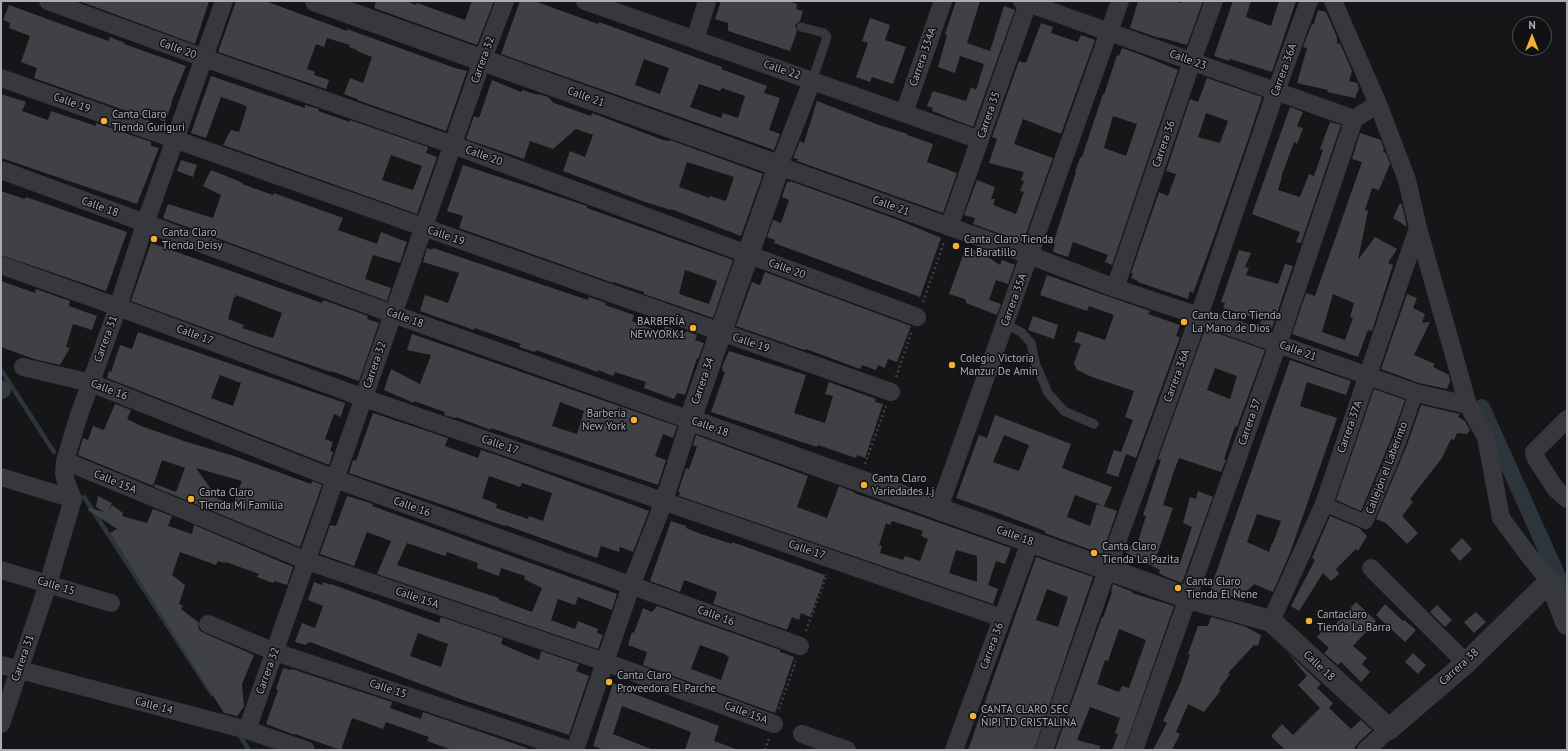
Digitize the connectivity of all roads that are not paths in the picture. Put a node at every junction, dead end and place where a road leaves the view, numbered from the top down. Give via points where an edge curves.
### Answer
1 (48, 1) edge
2 (224, 1) edge
3 (316, 1) edge
4 (505, 1) edge
5 (585, 1) edge
6 (707, 1) edge
7 (943, 1) edge
8 (1120, 1) edge
9 (1214, 1) edge
10 (1309, 1) edge
11 (1333, 1) edge
12 (1025, 2) edge
13 (802, 27) dead end
14 (1110, 32) junction
15 (695, 40) junction
16 (204, 58) junction
17 (482, 61) junction
18 (1192, 61) junction
19 (1, 78) edge
20 (812, 81) junction
21 (1276, 91) junction
22 (1378, 104) junction
23 (904, 113) junction
24 (1354, 119) junction
25 (175, 140) junction
26 (980, 140) junction
27 (453, 145) junction
28 (778, 166) junction
29 (1, 170) edge
30 (145, 224) junction
31 (949, 227) junction
32 (424, 228) junction
33 (1418, 228) junction
34 (748, 254) junction
35 (1029, 256) junction
36 (1, 265) edge
37 (1115, 288) junction
38 (118, 307) junction
39 (393, 314) junction
40 (1199, 316) junction
41 (917, 317) dead end
42 (1005, 324) junction
43 (720, 332) junction
44 (1278, 344) junction
45 (23, 367) dead end
46 (1368, 376) junction
47 (91, 383) junction
48 (891, 392) dead end
49 (1416, 393) junction
50 (364, 398) junction
51 (1468, 405) junction
52 (690, 420) junction
53 (1567, 420) edge
54 (1094, 424) dead end
55 (65, 461) junction
56 (1, 477) edge
57 (335, 479) junction
58 (73, 499) junction
59 (1567, 499) edge
60 (664, 501) junction
61 (1324, 504) junction
62 (939, 508) junction
63 (1030, 542) junction
64 (307, 561) junction
65 (1371, 568) dead end
66 (1, 570) edge
67 (1107, 570) junction
68 (1550, 581) junction
69 (48, 584) junction
70 (632, 586) junction
71 (1188, 598) junction
72 (111, 603) dead end
73 (1002, 618) junction
74 (1271, 621) junction
75 (208, 624) dead end
76 (1567, 624) edge
77 (800, 646) dead end
78 (275, 652) junction
79 (605, 662) junction
80 (1466, 663) junction
81 (1, 665) edge
82 (18, 670) junction
83 (1, 724) edge
84 (774, 724) dead end
85 (243, 729) junction
86 (1389, 729) junction
87 (802, 734) dead end
88 (269, 743) edge
89 (306, 750) edge
90 (570, 750) edge
91 (575, 750) edge
92 (846, 750) edge
93 (954, 750) edge
94 (1044, 750) edge
95 (1134, 750) edge
96 (1366, 750) edge

1 - 16 street, Calle 20
2 - 16 street, Carrera 31
3 - 17 street, Calle 21
4 - 17 street, Carrera 32
5 - 15 street, Calle 22
6 - 15 street
7 - 23 street, Carrera 334A
8 - 14 street, Carrera 35A
9 - 18 street, Carrera 36
10 - 21 street, Carrera 36A
11 - 22 street
12 - 14 street, Calle 23
12 - 26 street, Carrera 35
13 - 20 lane via 824,33 827,37
14 - 18 street, Calle 23
14 - 35 street, Carrera 35A
15 - 20 street, Calle 22
16 - 25 street, Carrera 31
16 - 27 street, Calle 20
17 - 27 street, Carrera 32
17 - 28 street, Calle 21
18 - 21 street, Calle 23
18 - 37 street, Carrera 36
19 - 25 street, Calle 19
20 - 23 street, Calle 22
20 - 28 street, Carrera 34
21 - 24 street, Calle 23
21 - 40 street, Carrera 36A
22 - 24 street
22 - 33 street via 1407,180
23 - 26 street, Calle 22
24 - 44 street, Carrera 37
25 - 30 street, Carrera 31
25 - 32 street, Calle 19
26 - 31 street, Carrera 35
27 - 32 street, Carrera 32
27 - 34 street, Calle 20
28 - 31 street, Calle 21
28 - 34 street, Carrera 34
29 - 30 street, Calle 18
30 - 38 street, Carrera 31
30 - 39 street, Calle 18
31 - 35 street, Calle 21
32 - 39 street, Carrera 32
32 - 43 street, Calle 19
33 - 46 street, Carrera 37A
33 - 51 street
34 - 41 street, Calle 20
34 - 43 street, Carrera 34
35 - 37 street, Calle 21
35 - 42 street, Carrera 35A
36 - 38 street, Calle 17
37 - 40 street, Calle 21
38 - 47 street, Carrera 31
38 - 50 street, Calle 17
39 - 50 street, Carrera 32
39 - 52 street, Calle 18
40 - 44 street, Calle 21
40 - 67 street, Carrera 36A
42 - 54 lane via 1021,332 1031,343 1036,365 1048,394 1064,411
42 - 62 street, Carrera 35A
43 - 48 street, Calle 19
43 - 52 street, Carrera 34
44 - 46 street, Calle 21
44 - 71 street, Carrera 37
45 - 47 street, Calle 16
46 - 49 street, Calle 21
46 - 61 street, Carrera 37A
47 - 55 street, Carrera 31
47 - 57 street, Calle 16
49 - 51 street, Calle 21
49 - 61 street, Callejón el Laberinto via 1366,522
50 - 57 street, Carrera 32
50 - 60 street, Calle 17
51 - 68 street via 1486,437 1501,518
52 - 60 street, Carrera 34
52 - 62 street, Calle 18
53 - 59 street via 1534,452 1535,458 1555,488
55 - 58 street, Carrera 31 via 64,473
55 - 64 street, Calle 15A
56 - 58 street
57 - 64 street, Carrera 32
57 - 70 street, Calle 16
58 - 69 street, Carrera 31
60 - 70 street, Carrera 34
60 - 73 street, Calle 17
61 - 74 street, Carrera 37A
62 - 63 street, Calle 18
63 - 67 street, Calle 18
63 - 73 street, Carrera 36
64 - 78 street, Carrera 32
64 - 79 street, Calle 15A
65 - 80 street
66 - 69 street, Calle 15
67 - 71 street, Calle 18
67 - 94 street, Carrera 36A
68 - 76 street
68 - 80 street, Carrera 38
69 - 72 street, Calle 15
69 - 82 street, Carrera 31
70 - 77 street, Calle 16
70 - 79 street, Carrera 34
71 - 74 street, Calle 18
71 - 95 street, Carrera 37
73 - 93 street, Carrera 36
74 - 86 street, Calle 18
75 - 78 street, Calle 15
78 - 85 street, Carrera 32
78 - 90 street, Calle 15
79 - 84 street, Calle 15A
79 - 91 street, Carrera 34
80 - 86 street, Carrera 38
81 - 82 street, Calle 14
82 - 83 street, Carrera 31
82 - 85 street, Calle 14
85 - 88 street, Calle 14
86 - 96 street, Carrera 38
87 - 92 street
88 - 89 street, Calle 14

